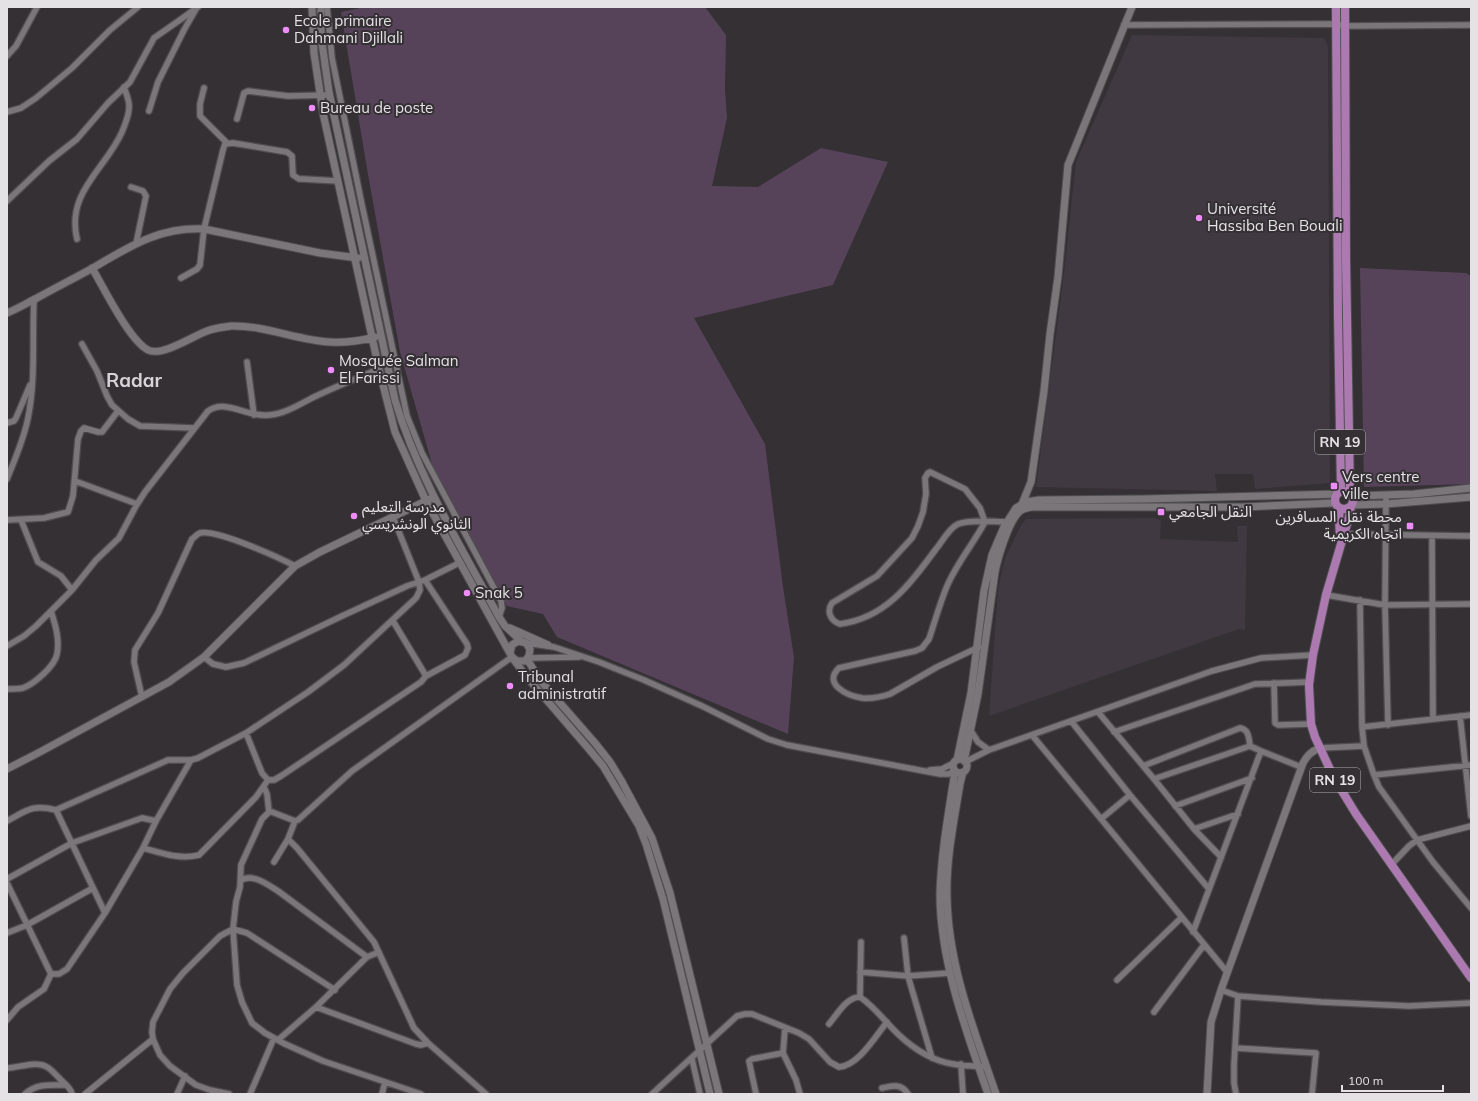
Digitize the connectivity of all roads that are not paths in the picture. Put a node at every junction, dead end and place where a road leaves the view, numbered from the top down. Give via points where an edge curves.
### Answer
1 (38, 7) edge
2 (138, 7) edge
3 (198, 7) edge
4 (312, 7) edge
5 (321, 7) edge
6 (327, 7) edge
7 (1132, 7) edge
8 (1336, 7) edge
9 (1345, 7) edge
10 (1336, 24) junction
11 (1124, 25) junction
12 (1471, 25) edge
13 (1345, 26) junction
14 (7, 56) edge
15 (124, 87) junction
16 (204, 88) dead end
17 (320, 95) junction
18 (330, 95) junction
19 (149, 111) dead end
20 (7, 112) edge
21 (237, 119) dead end
22 (227, 143) junction
23 (338, 181) junction
24 (131, 187) dead end
25 (7, 201) edge
26 (204, 229) junction
27 (77, 239) dead end
28 (136, 244) junction
29 (373, 255) junction
30 (364, 257) junction
31 (354, 258) junction
32 (92, 268) junction
33 (181, 278) dead end
34 (34, 299) junction
35 (7, 313) edge
36 (381, 335) junction
37 (372, 338) junction
38 (82, 344) dead end
39 (247, 362) dead end
40 (378, 369) junction
41 (33, 377) junction
42 (118, 411) junction
43 (254, 415) junction
44 (7, 423) edge
45 (194, 428) junction
46 (7, 479) edge
47 (75, 481) junction
48 (1471, 488) edge
49 (1339, 492) junction
50 (1351, 494) junction
51 (1386, 495) junction
52 (1471, 497) edge
53 (434, 498) junction
54 (426, 501) junction
55 (1022, 503) junction
56 (137, 504) junction
57 (1386, 504) junction
58 (1351, 505) junction
59 (1338, 506) junction
60 (1020, 511) junction
61 (393, 517) junction
62 (7, 520) edge
63 (21, 520) junction
64 (985, 522) junction
65 (1010, 523) junction
66 (1344, 534) junction
67 (1386, 535) junction
68 (1432, 536) junction
69 (1471, 536) edge
70 (1340, 549) junction
71 (459, 563) junction
72 (295, 566) junction
73 (425, 580) junction
74 (419, 582) junction
75 (72, 590) junction
76 (1326, 595) junction
77 (1360, 600) junction
78 (1432, 604) junction
79 (1471, 604) edge
80 (1385, 605) junction
81 (51, 611) junction
82 (499, 617) junction
83 (393, 621) junction
84 (505, 626) junction
85 (524, 642) junction
86 (548, 645) junction
87 (7, 646) edge
88 (981, 646) junction
89 (1313, 655) junction
90 (581, 656) junction
91 (204, 657) junction
92 (512, 657) junction
93 (527, 659) junction
94 (426, 676) junction
95 (1310, 682) junction
96 (1274, 683) junction
97 (7, 689) edge
98 (975, 693) junction
99 (142, 697) junction
100 (1098, 712) junction
101 (1471, 715) edge
102 (1460, 716) junction
103 (1433, 719) junction
104 (1071, 721) junction
105 (1311, 724) junction
106 (1388, 725) junction
107 (1362, 727) junction
108 (970, 731) junction
109 (1114, 732) junction
110 (246, 733) junction
111 (1032, 735) junction
112 (1250, 746) junction
113 (1364, 746) junction
114 (1320, 748) junction
115 (989, 750) junction
116 (1262, 752) junction
117 (191, 760) junction
118 (959, 765) junction
119 (1468, 765) edge
120 (1143, 766) junction
121 (1301, 768) junction
122 (7, 769) edge
123 (1374, 775) junction
124 (1252, 778) junction
125 (1154, 779) junction
126 (268, 780) junction
127 (264, 787) junction
128 (1130, 795) junction
129 (1470, 805) edge
130 (1175, 806) junction
131 (56, 810) junction
132 (269, 812) junction
133 (1238, 814) junction
134 (1471, 816) edge
135 (1101, 819) junction
136 (7, 821) edge
137 (156, 821) junction
138 (295, 821) junction
139 (1471, 826) edge
140 (1194, 829) junction
141 (652, 838) junction
142 (288, 839) junction
143 (1417, 840) junction
144 (72, 843) junction
145 (646, 844) junction
146 (143, 848) junction
147 (1221, 857) junction
148 (274, 862) dead end
149 (1392, 864) junction
150 (945, 867) junction
151 (7, 879) edge
152 (241, 880) junction
153 (7, 883) edge
154 (93, 888) junction
155 (1209, 889) junction
156 (1471, 908) edge
157 (105, 913) junction
158 (1182, 918) junction
159 (27, 925) junction
160 (233, 929) junction
161 (1193, 932) junction
162 (7, 933) edge
163 (904, 938) dead end
164 (861, 942) dead end
165 (1204, 945) junction
166 (379, 952) junction
167 (367, 957) junction
168 (860, 972) junction
169 (950, 972) junction
170 (1227, 972) junction
171 (51, 974) junction
172 (908, 976) junction
173 (1471, 978) edge
174 (1117, 980) dead end
175 (335, 990) junction
176 (1221, 990) junction
177 (1238, 996) junction
178 (860, 997) junction
179 (1471, 1003) edge
180 (316, 1007) junction
181 (1154, 1012) dead end
182 (7, 1020) edge
183 (887, 1022) junction
184 (829, 1024) dead end
185 (785, 1028) junction
186 (153, 1039) junction
187 (276, 1039) junction
188 (428, 1043) junction
189 (707, 1044) junction
190 (1235, 1048) junction
191 (700, 1051) junction
192 (783, 1052) junction
193 (932, 1058) junction
194 (692, 1059) junction
195 (961, 1064) junction
196 (979, 1066) junction
197 (987, 1067) junction
198 (7, 1068) edge
199 (185, 1076) junction
200 (385, 1082) junction
201 (66, 1086) junction
202 (882, 1088) dead end
203 (25, 1094) edge
204 (72, 1094) edge
205 (85, 1094) edge
206 (178, 1094) edge
207 (228, 1094) edge
208 (250, 1094) edge
209 (382, 1094) edge
210 (421, 1094) edge
211 (486, 1094) edge
212 (652, 1094) edge
213 (700, 1094) edge
214 (710, 1094) edge
215 (719, 1094) edge
216 (756, 1094) edge
217 (800, 1094) edge
218 (908, 1094) edge
219 (962, 1094) edge
220 (988, 1094) edge
221 (996, 1094) edge
222 (1207, 1094) edge
223 (1236, 1094) edge
224 (1312, 1094) edge

1 - 14 street via 16,46
2 - 20 street via 36,98 21,108
3 - 15 street via 154,38 132,79
3 - 19 street via 158,82
4 - 17 main road via 314,53
5 - 18 main road via 321,36
6 - 29 street via 332,58
7 - 11 main road
8 - 10 main road, RN 19
9 - 13 main road, RN 19
10 - 11 street
10 - 13 street
10 - 49 main road, RN 19
11 - 55 main road via 1068,165 1044,391 1031,482
12 - 13 street
13 - 50 main road, RN 19
15 - 25 street via 77,139 49,161
15 - 27 street via 129,108 127,120 116,143 78,201 74,218
16 - 22 street via 200,116
17 - 18 street
17 - 21 street via 288,96 246,91
17 - 23 main road
18 - 30 main road
22 - 23 street via 287,152 292,156 293,175 299,179
22 - 26 street via 223,150
23 - 31 main road
24 - 28 street via 146,196
26 - 28 main road via 175,230
26 - 31 main road
26 - 33 street via 200,265
28 - 32 main road
29 - 30 street
29 - 82 street via 407,416 422,453 501,600
30 - 31 main road
30 - 36 main road
31 - 37 main road
32 - 34 main road
32 - 37 main road via 130,334 152,351 159,352 209,330 228,326 250,327 329,342
34 - 35 main road
34 - 41 street
36 - 37 main road
36 - 53 main road via 394,400 417,463
37 - 40 main road
38 - 42 street via 107,396
39 - 43 street
40 - 43 street via 290,409 272,415
40 - 54 main road via 395,432
41 - 44 street via 16,418
41 - 46 street via 28,418
42 - 45 street via 137,425
42 - 47 street via 102,432 84,428 81,431 78,439
43 - 45 street via 228,407 216,407
45 - 56 street
47 - 56 street
47 - 63 street via 72,502 67,513
48 - 51 main road
49 - 50 main road
49 - 55 main road via 1039,500
49 - 59 main road via 1335,498
50 - 51 main road
50 - 58 main road
51 - 57 street
52 - 57 main road
53 - 54 main road
53 - 82 main road
54 - 61 main road
54 - 71 main road
55 - 60 main road
55 - 65 main road via 1016,508
56 - 75 street via 119,538 96,560
57 - 58 main road
57 - 67 street
58 - 59 main road via 1347,509
58 - 66 main road, RN 19
59 - 60 main road via 1032,507
59 - 70 main road, RN 19
60 - 65 main road
61 - 72 main road
61 - 74 street
62 - 63 street
63 - 75 street via 38,562 61,576
64 - 64 street via 970,521 955,526 917,575 880,611 863,619 840,624 835,622 829,609 832,603 877,576 912,538 923,512 925,478 928,473 936,474 965,489 980,508
64 - 65 street
64 - 88 street via 947,585 925,644 915,651 839,668 834,680 839,689 857,697 883,696
65 - 88 main road via 998,540 990,562 984,591
66 - 67 street
66 - 70 main road, RN 19
67 - 68 street
67 - 80 street
68 - 69 street
68 - 78 street
70 - 76 main road, RN 19
71 - 73 street
71 - 92 main road
72 - 91 main road
72 - 99 street via 261,550 221,536 205,533 198,534 192,539 158,613 135,650 134,662
73 - 74 street
73 - 94 street via 468,648 465,655
74 - 83 street via 420,590 416,598
74 - 91 street via 244,663 226,667 213,664
75 - 81 street
76 - 77 street
76 - 89 main road, RN 19
77 - 80 street
77 - 107 street
78 - 79 street
78 - 80 street
78 - 103 street
80 - 106 street
81 - 87 street via 24,636
81 - 97 street via 58,637 54,662 42,676 24,687
82 - 84 main road
83 - 94 street
83 - 110 street via 344,666
84 - 85 main road
84 - 86 main road
85 - 86 street
85 - 92 main road via 512,645
85 - 93 main road via 530,649
86 - 90 street
88 - 98 main road
89 - 95 main road, RN 19
89 - 100 street via 1251,660 1212,671
90 - 93 street
90 - 118 street via 644,680 777,742 922,770
91 - 99 main road via 159,689
92 - 93 main road via 522,661
92 - 138 street via 352,771
92 - 145 main road via 603,766 639,826
93 - 141 main road via 540,680 610,762
94 - 126 street via 421,682 281,776
95 - 96 street
95 - 105 main road, RN 19
96 - 105 street via 1275,723
96 - 109 street via 1255,684
98 - 108 main road
98 - 118 main road
99 - 122 main road
100 - 104 street
100 - 109 street
101 - 102 street
102 - 103 street
102 - 119 street
103 - 106 street
104 - 111 street
104 - 128 street
105 - 114 main road, RN 19
106 - 107 street
107 - 113 street
108 - 115 street via 978,742
108 - 118 main road
109 - 120 street
110 - 117 street
110 - 126 street via 262,773
111 - 115 street
111 - 135 street
112 - 116 street
112 - 120 street via 1247,731 1240,728
112 - 125 street
113 - 114 street
113 - 123 street
114 - 121 main road via 1307,756
114 - 149 main road, RN 19 via 1334,778 1356,814
115 - 118 street
116 - 121 street
116 - 124 street
117 - 131 street via 168,760
117 - 137 street
118 - 150 main road via 960,784
119 - 123 street
119 - 129 street
120 - 125 street
121 - 170 main road
123 - 143 street via 1379,787
124 - 130 street
124 - 133 street
125 - 130 street
126 - 127 street
127 - 132 street
127 - 146 street via 198,855 181,857
128 - 135 street
128 - 155 street
129 - 134 street
130 - 140 street
131 - 136 street via 38,807
131 - 144 street
132 - 138 street
132 - 152 street via 262,819 241,865
133 - 140 street
133 - 147 street
135 - 158 street
137 - 144 street via 142,818
137 - 146 street
138 - 142 street
139 - 143 street
140 - 147 street
141 - 145 main road
141 - 189 main road via 670,893
142 - 148 street
142 - 166 street via 364,928
143 - 149 street
143 - 156 street
144 - 151 street
144 - 154 street
145 - 191 main road via 663,899
146 - 157 street
147 - 155 street
149 - 173 main road, RN 19
150 - 169 main road via 940,895
150 - 197 main road via 948,920 955,961 967,1008
152 - 160 street
152 - 167 street via 250,878 264,882
153 - 159 street
154 - 157 street
154 - 159 street
155 - 161 street
157 - 171 street via 67,969 59,974
158 - 161 street
158 - 174 street
159 - 162 street
159 - 171 street
160 - 175 street via 247,933
160 - 186 street via 220,936 170,989 153,1022
160 - 187 street via 239,994 252,1023
161 - 165 street
163 - 172 street
164 - 168 street
165 - 170 street
165 - 181 street
166 - 167 street
166 - 188 street via 414,1028
167 - 175 street
168 - 172 street
168 - 178 street
169 - 172 street
169 - 196 main road
170 - 176 main road
171 - 182 street via 44,989 18,1007
172 - 193 street
175 - 180 street
176 - 177 street
176 - 222 main road via 1211,1022
177 - 179 street via 1402,1005
177 - 190 street
178 - 183 street
178 - 184 street via 849,999
180 - 187 street
180 - 188 street via 416,1044
183 - 185 street via 857,1059 843,1066 835,1065 809,1039
183 - 193 street via 914,1048
185 - 189 street via 758,1016 745,1014 737,1016
185 - 192 street
186 - 199 street via 160,1055
186 - 205 street
187 - 200 street via 323,1061
187 - 208 street
188 - 211 street
189 - 191 street
189 - 215 main road
190 - 223 street
190 - 224 street via 1316,1053
191 - 194 street
191 - 214 main road
192 - 216 street via 750,1061
192 - 217 street
193 - 195 street
194 - 212 street
194 - 213 street
195 - 196 street
195 - 219 street
196 - 197 street
196 - 220 main road
197 - 221 main road
198 - 201 street via 42,1065 48,1067
199 - 206 street
199 - 207 street via 196,1085
200 - 209 street
200 - 210 street
201 - 203 street via 42,1085
201 - 204 street via 72,1090
202 - 218 street via 896,1085 905,1089

